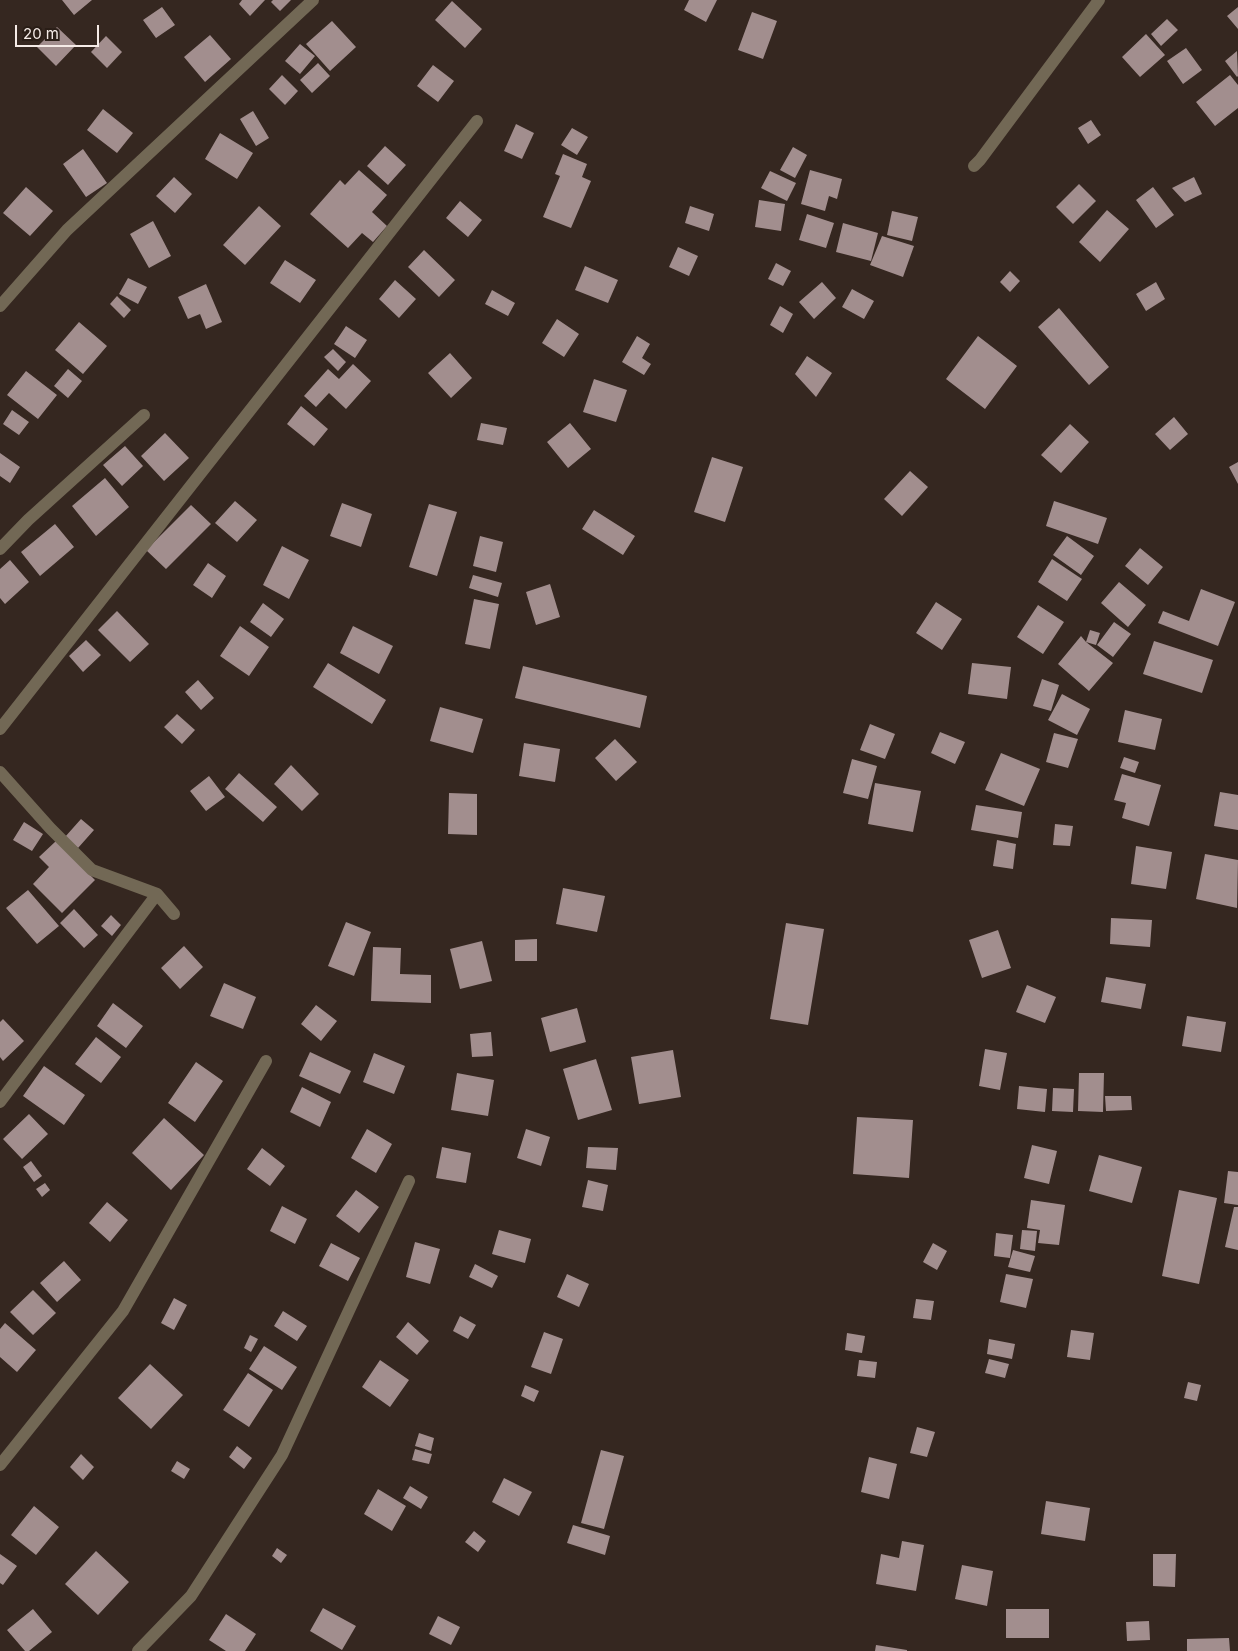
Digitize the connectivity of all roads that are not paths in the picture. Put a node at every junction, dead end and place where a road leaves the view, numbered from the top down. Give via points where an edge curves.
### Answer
1 (313, 0) edge
2 (1099, 0) edge
3 (477, 121) dead end
4 (974, 166) dead end
5 (0, 306) edge
6 (144, 414) dead end
7 (0, 549) edge
8 (0, 729) edge
9 (0, 772) edge
10 (157, 894) junction
11 (174, 914) dead end
12 (266, 1061) dead end
13 (0, 1102) edge
14 (409, 1181) dead end
15 (0, 1465) edge
16 (138, 1651) edge

1 - 5 street via 67,230
2 - 4 street
3 - 8 street
6 - 7 street
9 - 10 street via 92,870
10 - 11 street
10 - 13 street
12 - 15 street via 123,1311
14 - 16 street via 282,1454 191,1596

